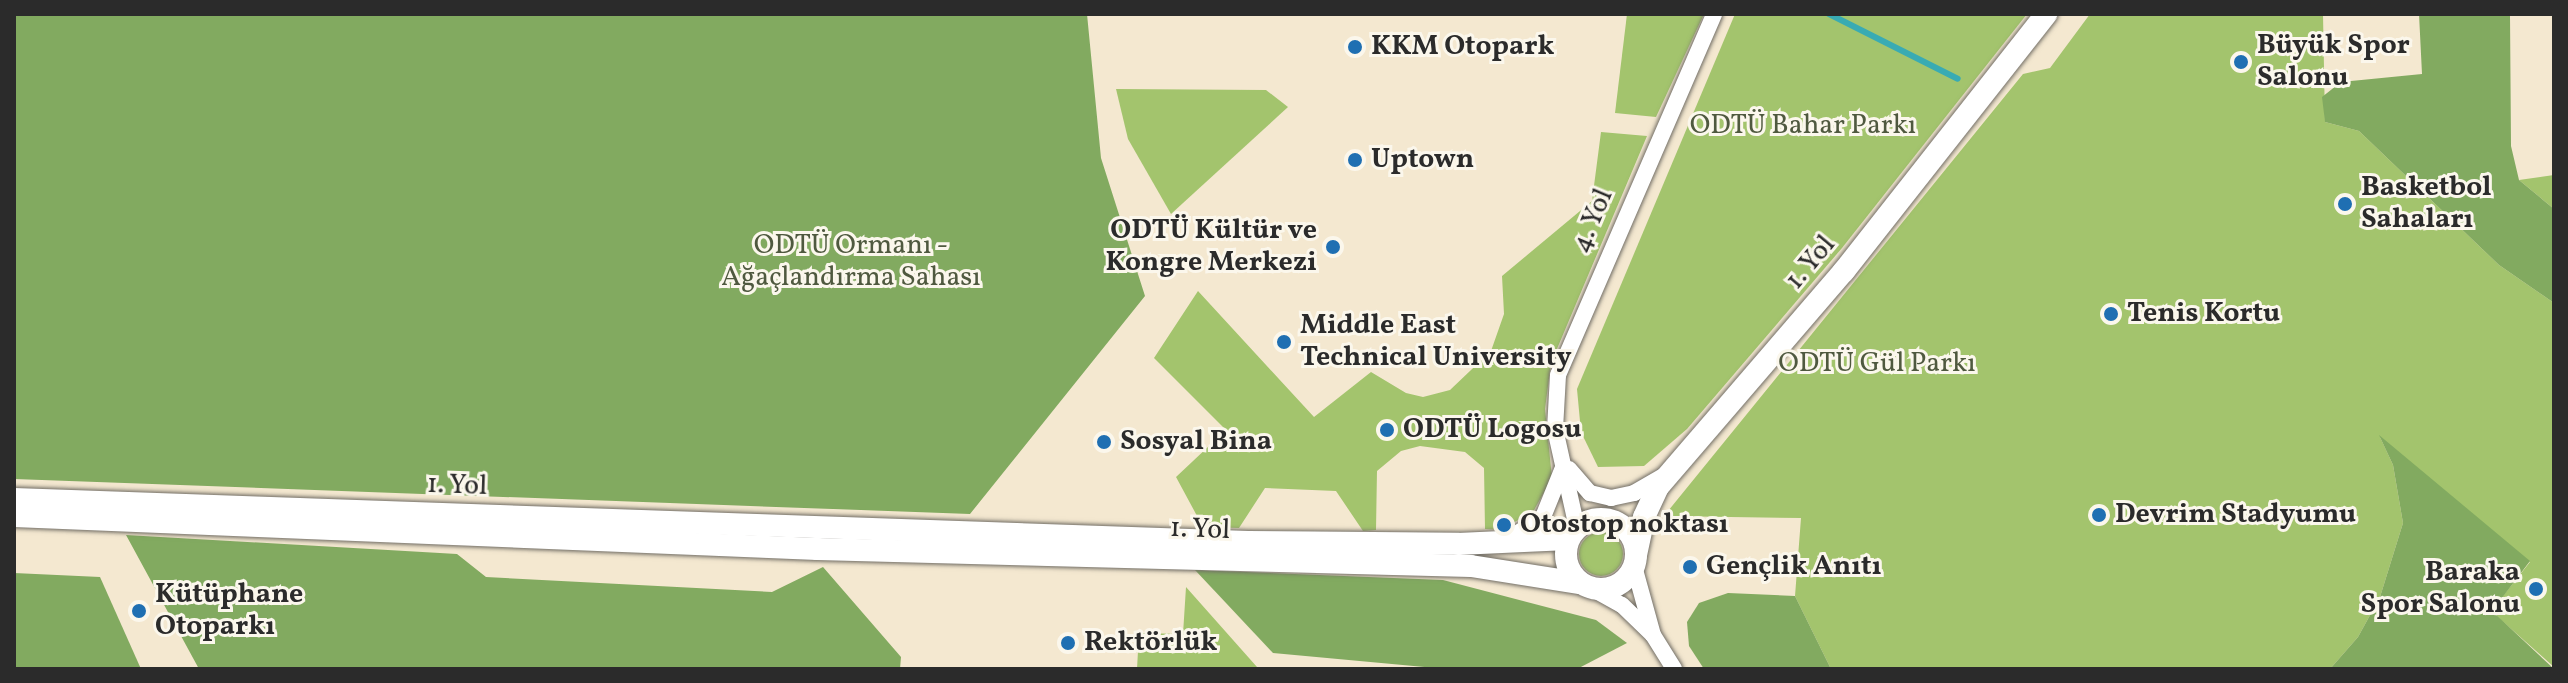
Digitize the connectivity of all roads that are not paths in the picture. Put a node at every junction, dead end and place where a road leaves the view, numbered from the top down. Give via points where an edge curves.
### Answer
1 (1714, 14) edge
2 (2046, 14) edge
3 (1563, 457) junction
4 (1673, 471) junction
5 (14, 499) edge
6 (94, 511) junction
7 (14, 516) edge
8 (1573, 533) junction
9 (1495, 543) junction
10 (1148, 549) junction
11 (1635, 560) junction
12 (1586, 586) junction
13 (1653, 635) junction
14 (1674, 669) edge

1 - 3 street, 4. Yol via 1562,362 1553,398
2 - 4 main road, 1. Yol via 1844,271
3 - 4 street, 4. Yol via 1582,488 1600,497 1634,493
3 - 8 street, 4. Yol
3 - 9 street, 4. Yol via 1557,491 1543,517
4 - 11 main road, 1. Yol via 1650,501
5 - 6 main road, 1. Yol
6 - 7 main road, 1. Yol
6 - 10 main road, 1. Yol
8 - 9 main road, 1. Yol
8 - 11 main road via 1610,520 1629,533
8 - 12 main road via 1565,558
9 - 10 main road, 1. Yol
10 - 12 main road, 1. Yol via 1471,566
11 - 12 main road via 1619,584
11 - 13 street
12 - 13 street via 1622,605
13 - 14 street

